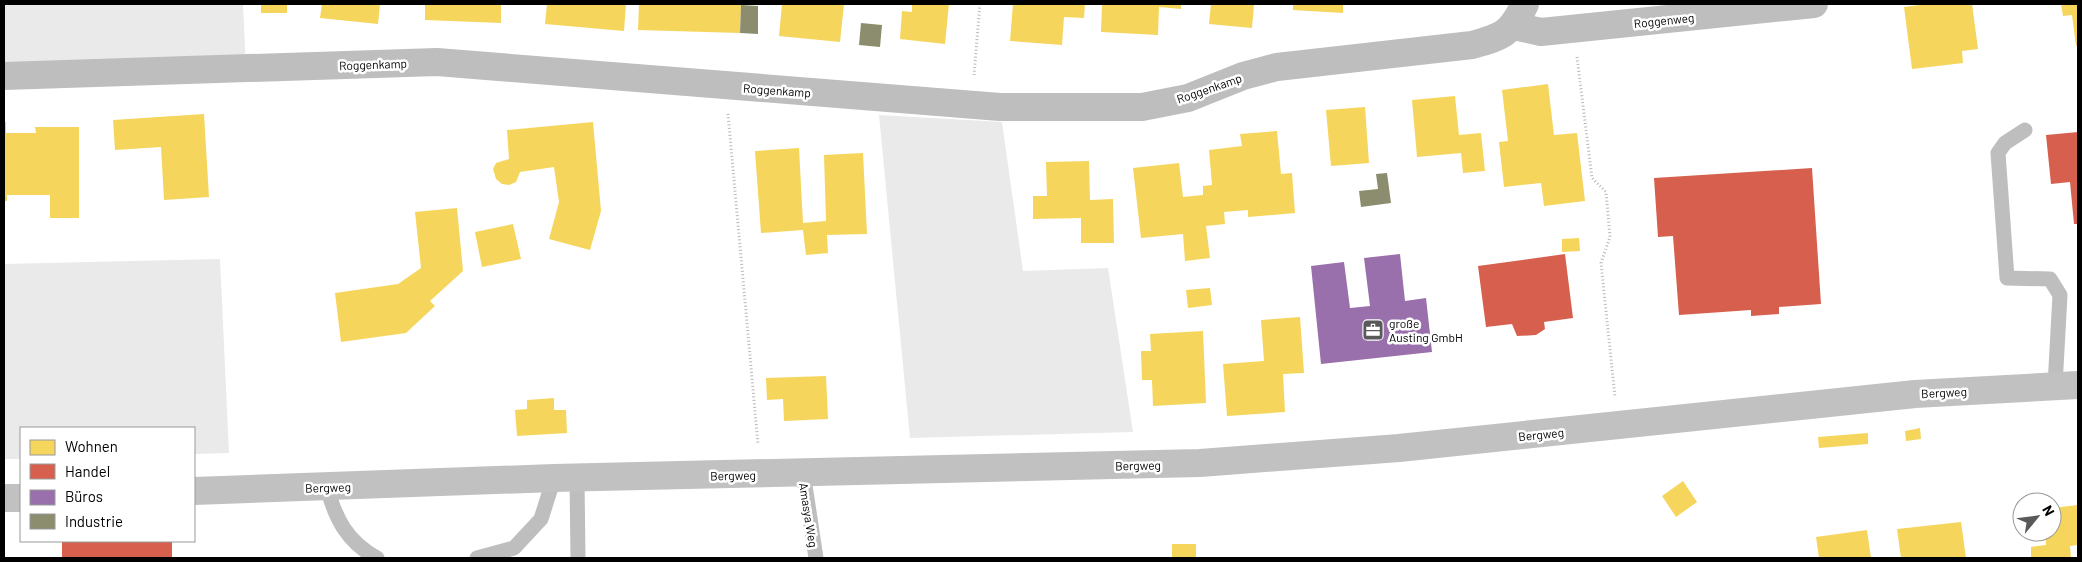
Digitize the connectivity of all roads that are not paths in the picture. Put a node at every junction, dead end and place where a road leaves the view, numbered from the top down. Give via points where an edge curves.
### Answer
1 (1814, 4) edge
2 (1520, 15) edge
3 (4, 76) edge
4 (2025, 130) dead end
5 (2066, 385) edge
6 (803, 472) junction
7 (566, 478) junction
8 (326, 487) junction
9 (195, 492) edge
10 (4, 498) edge
11 (20, 498) edge
12 (513, 553) edge
13 (361, 554) edge
14 (377, 558) edge
15 (477, 558) edge
16 (578, 558) edge
17 (816, 558) edge

1 - 2 street, Roggenweg via 1541,32
2 - 3 street, Roggenkamp via 1494,39 1472,46 1276,67 1188,98 1142,107 1000,107 437,62
4 - 5 lane via 2005,143 1998,153 2007,278 2050,279 2060,295
5 - 6 main road, Bergweg via 1915,394 1399,448 1200,463
6 - 7 main road, Bergweg
6 - 17 lane, Amasya Weg
7 - 8 main road, Bergweg
7 - 12 lane via 541,519
7 - 16 lane
8 - 9 main road, Bergweg
8 - 13 lane via 334,516
10 - 11 main road
12 - 15 lane
13 - 14 lane

